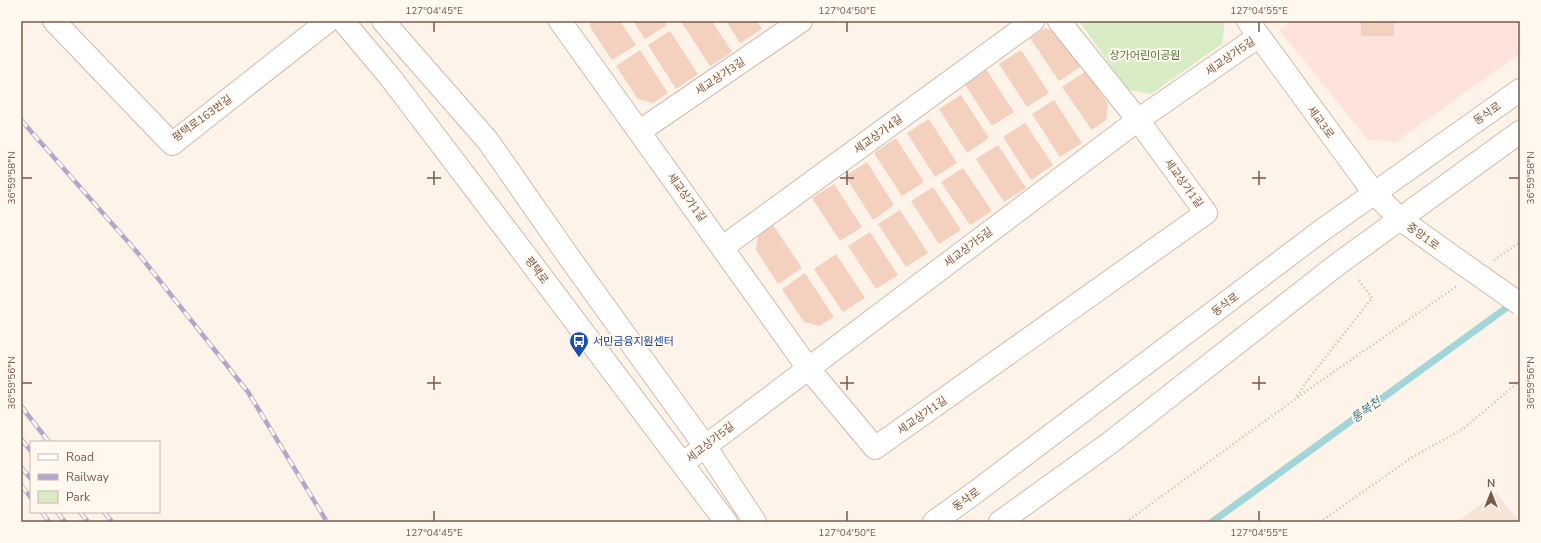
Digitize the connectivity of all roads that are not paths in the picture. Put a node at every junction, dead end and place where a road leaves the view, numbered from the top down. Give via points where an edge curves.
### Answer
1 (54, 21) edge
2 (328, 21) edge
3 (343, 21) edge
4 (383, 21) edge
5 (560, 21) edge
6 (801, 21) edge
7 (1033, 21) edge
8 (1059, 21) edge
9 (1253, 29) edge
10 (1520, 90) edge
11 (1138, 120) junction
12 (640, 131) junction
13 (1520, 132) edge
14 (1374, 193) junction
15 (1400, 219) junction
16 (723, 247) junction
17 (1520, 304) edge
18 (808, 368) junction
19 (704, 446) junction
20 (683, 463) junction
21 (726, 522) edge
22 (755, 522) edge
23 (934, 522) edge
24 (1000, 522) edge

1 - 2 street, 평택로163번길 via 172,144
3 - 20 street, 평택로 via 390,77
4 - 19 street via 488,141
5 - 12 street, 세교상가1길
6 - 12 street, 세교상가3길
7 - 16 street, 세교상가4길
8 - 11 street, 세교상가1길
9 - 11 street, 세교상가5길
9 - 14 street, 세교3로
10 - 14 street, 동삭로
11 - 18 street, 세교상가5길
11 - 18 street, 세교상가1길 via 1206,213 875,448
12 - 16 street, 세교상가1길
13 - 15 street
14 - 15 street, 세교3로
14 - 23 street, 동삭로
15 - 17 street, 중앙1로, bridge
15 - 24 street via 1111,442
16 - 18 street, 세교상가1길
18 - 19 street, 세교상가5길
19 - 20 street, 세교상가5길
19 - 22 street
20 - 21 street, 평택로

